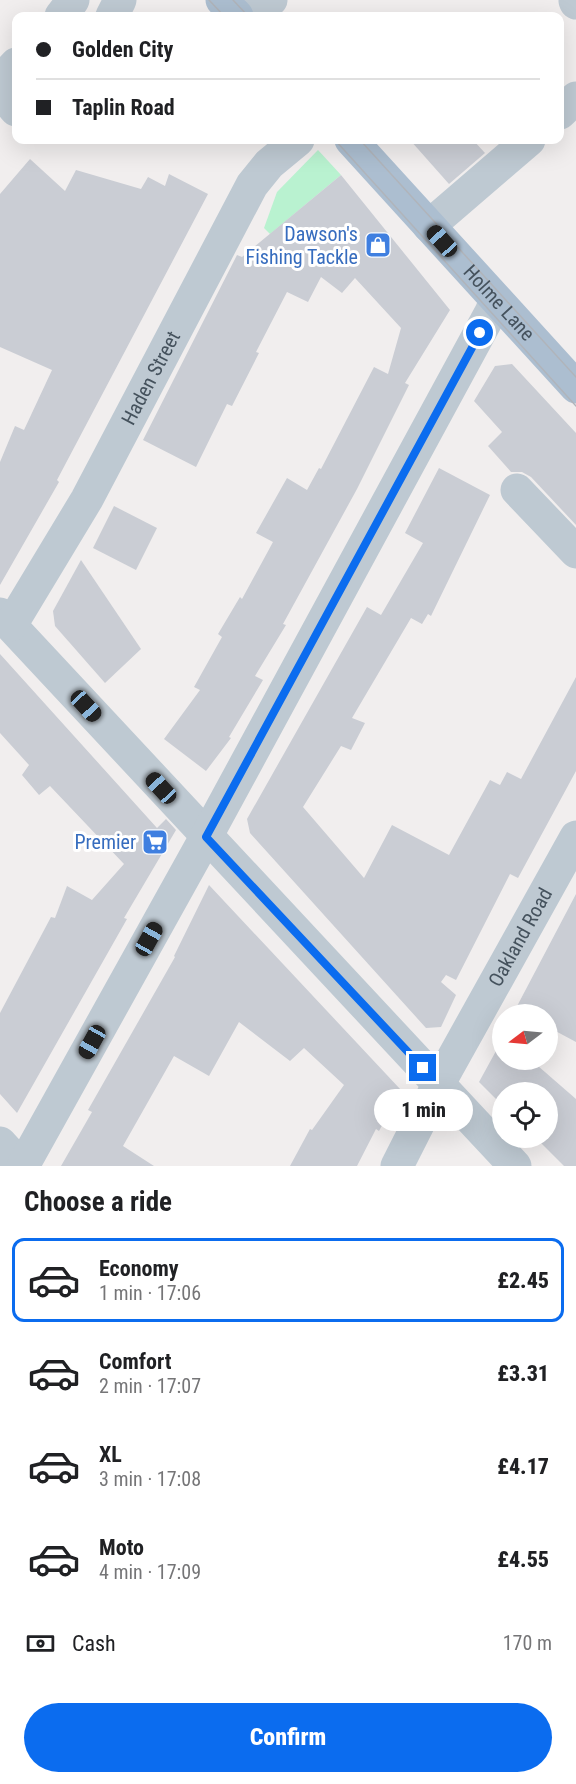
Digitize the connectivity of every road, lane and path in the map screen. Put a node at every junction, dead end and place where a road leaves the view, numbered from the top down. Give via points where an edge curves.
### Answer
1 (222, 0) edge
2 (271, 0) edge
3 (233, 12) edge
4 (257, 12) edge
5 (12, 68) edge
6 (576, 99) edge
7 (12, 105) edge
8 (564, 110) edge
9 (293, 144) edge
10 (355, 144) edge
11 (524, 144) edge
12 (429, 226) junction
13 (496, 300) junction
14 (576, 387) edge
15 (517, 490) dead end
16 (576, 552) edge
17 (5, 619) edge
18 (206, 837) junction
19 (576, 837) edge
20 (438, 1085) junction
21 (0, 1143) edge
22 (22, 1166) edge
23 (397, 1166) edge
24 (515, 1166) edge

1 - 3 main road
2 - 4 street
5 - 7 street via 6,74 6,82
6 - 8 street
9 - 17 street, Haden Street via 268,164 252,185 87,500
10 - 12 main road, Holme Lane
11 - 12 street
12 - 13 main road, Holme Lane
13 - 14 main road, Holme Lane
13 - 18 street
15 - 16 street
17 - 18 street
18 - 20 street
18 - 22 street
19 - 20 street, Oakland Road
20 - 23 street, Oakland Road
20 - 24 street
21 - 22 street

